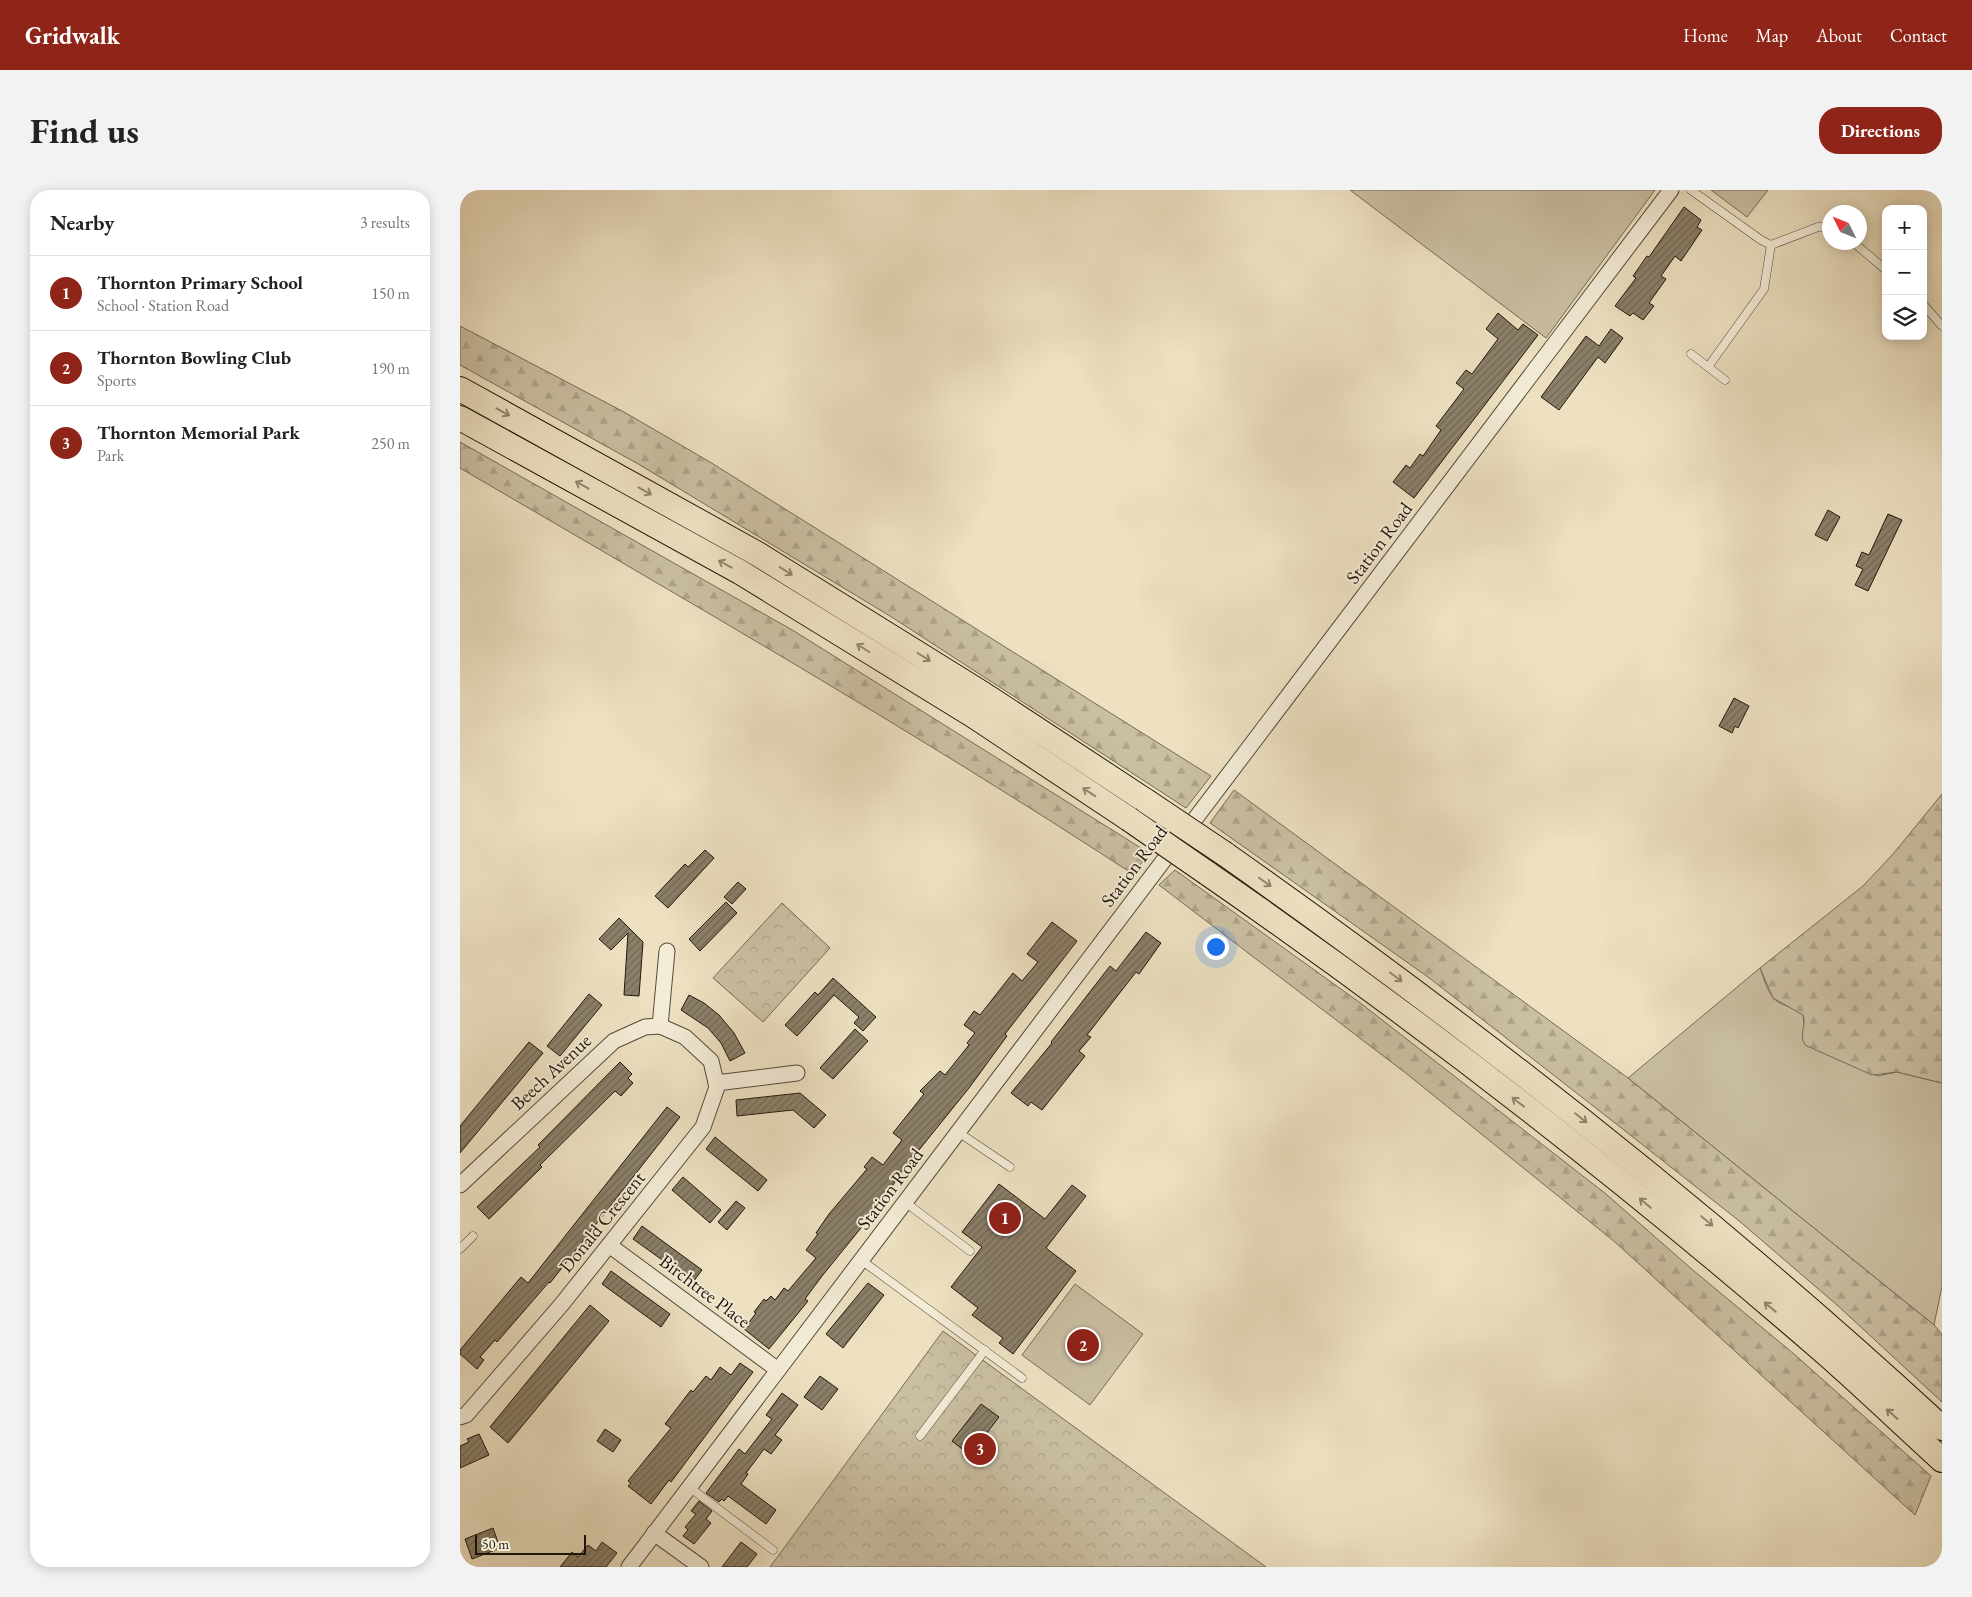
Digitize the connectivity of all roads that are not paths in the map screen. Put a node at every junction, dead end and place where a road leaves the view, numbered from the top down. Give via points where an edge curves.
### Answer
1 (1671, 190) edge
2 (1691, 190) edge
3 (1822, 227) edge
4 (1771, 245) junction
5 (1862, 250) edge
6 (1882, 267) edge
7 (1927, 309) edge
8 (1942, 326) edge
9 (1691, 354) dead end
10 (1708, 367) junction
11 (1725, 380) dead end
12 (460, 389) edge
13 (460, 418) edge
14 (667, 951) dead end
15 (660, 1026) junction
16 (797, 1073) dead end
17 (716, 1083) junction
18 (958, 1132) junction
19 (1010, 1167) dead end
20 (460, 1185) edge
21 (905, 1202) junction
22 (473, 1236) dead end
23 (609, 1245) junction
24 (460, 1250) edge
25 (970, 1251) dead end
26 (861, 1260) junction
27 (985, 1350) junction
28 (778, 1370) junction
29 (1022, 1378) dead end
30 (460, 1417) edge
31 (1942, 1428) edge
32 (920, 1436) dead end
33 (1935, 1454) edge
34 (689, 1487) junction
35 (654, 1533) junction
36 (773, 1550) dead end
37 (629, 1567) edge
38 (701, 1567) edge

1 - 18 street, Station Road
2 - 4 lane
3 - 4 lane
4 - 10 lane via 1764,288
5 - 6 lane
7 - 8 lane
9 - 10 lane
10 - 11 lane
12 -> 31 highway, bridge via 756,552 983,694 1225,854 1337,933 1592,1127 1770,1274
33 -> 13 highway, bridge via 1817,1346 1542,1120 1405,1015 1207,873 974,716 740,572
14 - 15 street
15 - 17 street, Donald Crescent via 685,1037 711,1061
15 - 20 street, Beech Avenue via 645,1028 614,1041
16 - 17 street
17 - 23 street, Donald Crescent via 703,1127
18 - 19 lane
18 - 21 street, Station Road
21 - 25 lane
21 - 26 street, Station Road
22 - 24 lane
23 - 28 street, Birchtree Place
23 - 30 street, Donald Crescent via 466,1415
26 - 27 lane
26 - 28 street, Station Road
27 - 29 lane
27 - 32 lane
28 - 34 street, Station Road
34 - 35 street, Station Road
34 - 36 lane
35 - 37 street, Station Road
35 - 38 street

